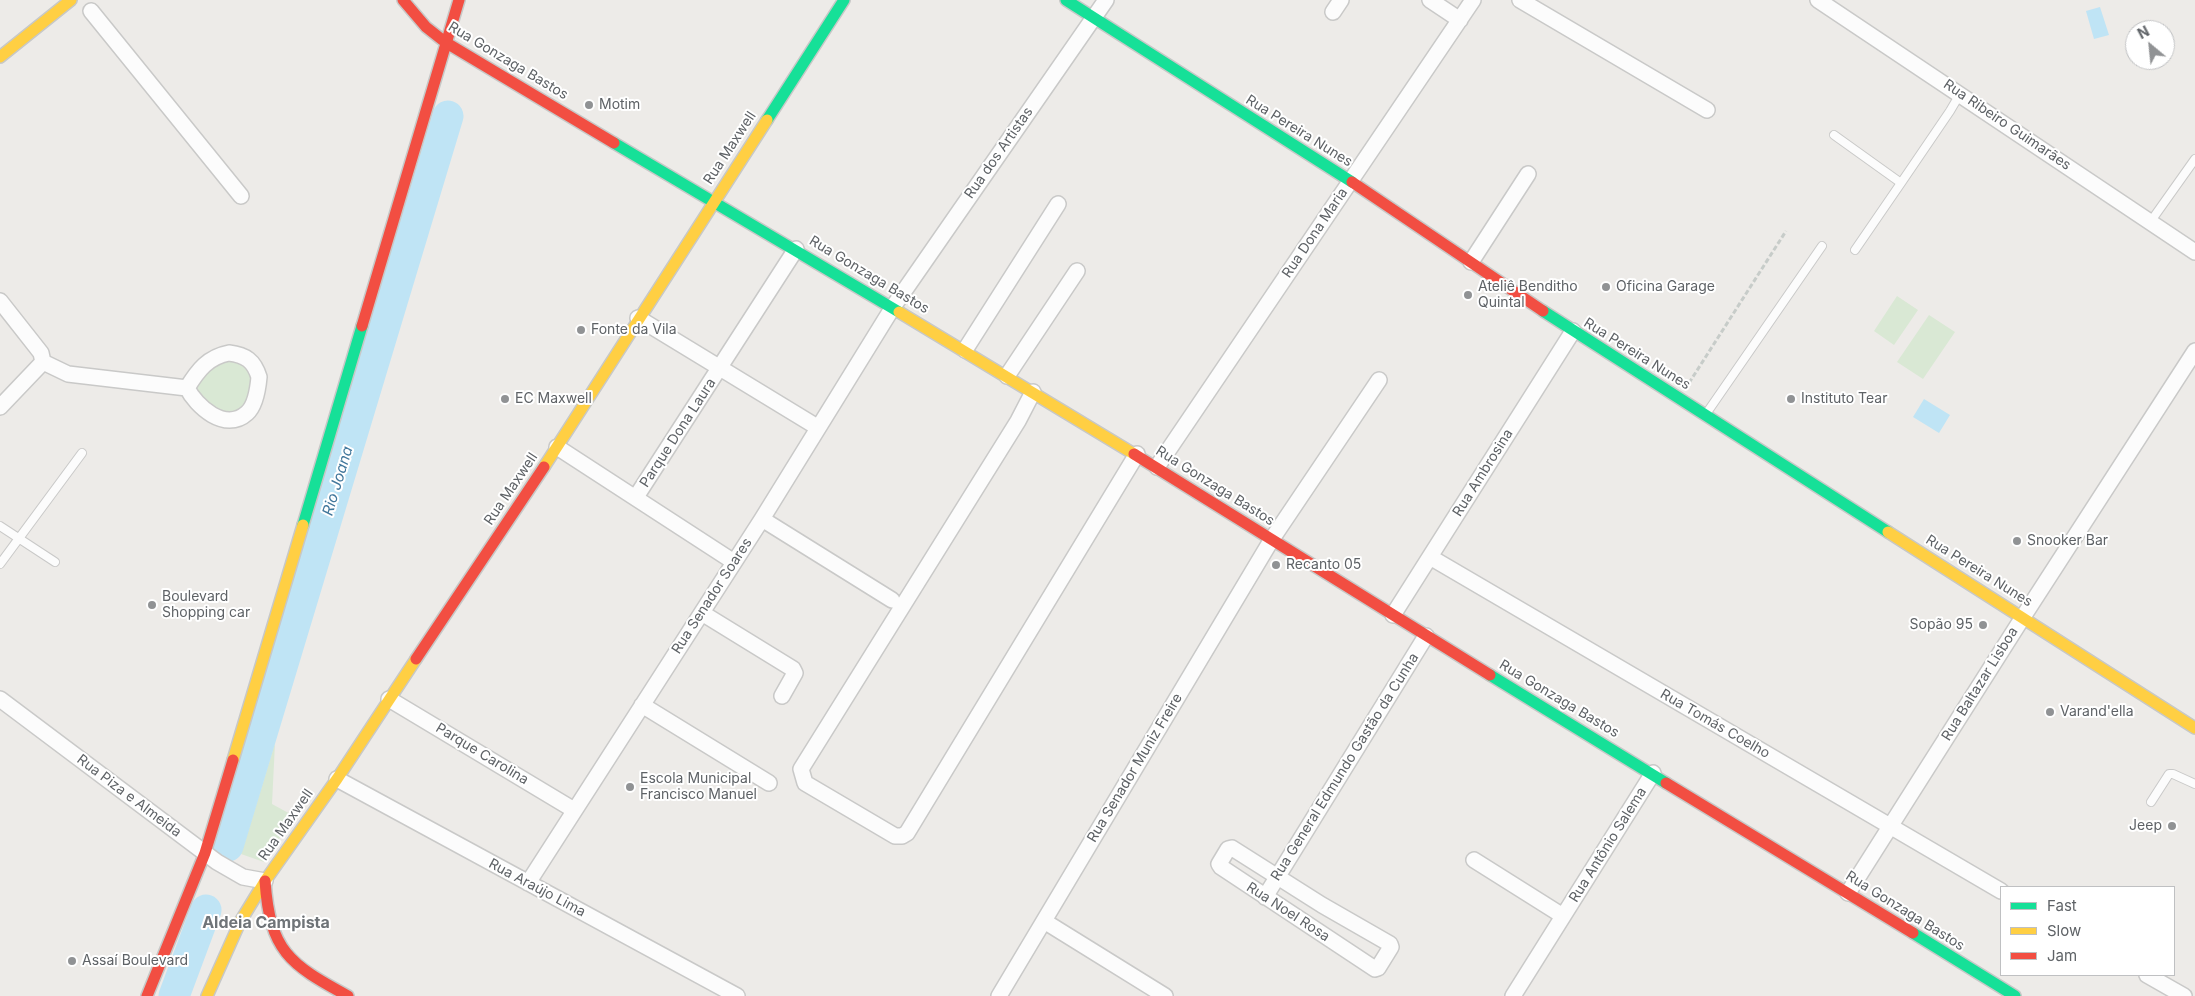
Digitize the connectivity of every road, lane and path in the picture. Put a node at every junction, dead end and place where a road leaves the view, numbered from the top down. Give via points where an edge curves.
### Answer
1 (71, 0) edge
2 (403, 0) edge
3 (459, 0) edge
4 (844, 0) edge
5 (1066, 0) edge
6 (1106, 0) edge
7 (1430, 0) edge
8 (1474, 0) edge
9 (1520, 0) edge
10 (1818, 0) edge
11 (88, 8) dead end
12 (1093, 18) junction
13 (1460, 20) junction
14 (445, 42) junction
15 (0, 57) edge
16 (1960, 94) junction
17 (1707, 110) dead end
18 (1834, 135) dead end
19 (2195, 160) edge
20 (1528, 174) dead end
21 (1351, 181) junction
22 (1901, 183) junction
23 (241, 196) dead end
24 (714, 201) junction
25 (1058, 204) dead end
26 (2151, 221) junction
27 (1786, 231) dead end
28 (1822, 246) dead end
29 (2193, 246) edge
30 (796, 248) junction
31 (1855, 250) dead end
32 (1471, 262) junction
33 (1077, 271) dead end
34 (0, 301) edge
35 (893, 307) junction
36 (638, 318) junction
37 (1573, 331) junction
38 (965, 350) junction
39 (2195, 351) edge
40 (43, 362) junction
41 (720, 368) junction
42 (1008, 376) junction
43 (1379, 380) dead end
44 (187, 388) junction
45 (1033, 392) junction
46 (1679, 398) junction
47 (0, 407) edge
48 (1705, 415) junction
49 (817, 427) junction
50 (557, 447) junction
51 (82, 453) dead end
52 (1137, 454) junction
53 (1157, 467) junction
54 (636, 497) junction
55 (762, 518) junction
56 (0, 526) edge
57 (20, 538) junction
58 (1272, 540) junction
59 (1430, 557) junction
60 (55, 562) dead end
61 (734, 562) junction
62 (0, 564) edge
63 (892, 600) dead end
64 (702, 613) junction
65 (1393, 615) junction
66 (2023, 617) junction
67 (1426, 636) junction
68 (782, 696) dead end
69 (0, 699) edge
70 (390, 699) junction
71 (642, 705) junction
72 (2195, 728) edge
73 (1653, 773) junction
74 (337, 779) junction
75 (770, 783) dead end
76 (2195, 784) edge
77 (2151, 802) dead end
78 (574, 810) junction
79 (1890, 826) junction
80 (205, 854) junction
81 (1474, 860) dead end
82 (1276, 877) junction
83 (265, 881) junction
84 (528, 883) junction
85 (2000, 890) edge
86 (1848, 893) junction
87 (1264, 897) junction
88 (1564, 916) junction
89 (1044, 921) junction
90 (2149, 976) edge
91 (146, 996) edge
92 (207, 996) edge
93 (348, 996) edge
94 (737, 996) edge
95 (999, 996) edge
96 (1165, 996) edge
97 (1513, 996) edge
98 (2015, 996) edge
99 (2184, 996) edge

1 - 15 main road
2 - 14 main road, Rua Gonzaga Bastos via 426,27
3 - 14 main road
4 - 24 main road, Rua Maxwell
5 - 12 main road, Rua Pereira Nunes
6 - 12 street, Rua dos Artistas
7 - 13 street
8 - 13 street, Rua Dona Maria
9 - 17 street
10 - 16 street, Rua Ribeiro Guimarães
11 - 23 street
12 - 21 main road, Rua Pereira Nunes
12 - 35 street, Rua dos Artistas
13 - 21 street, Rua Dona Maria
14 - 24 main road, Rua Gonzaga Bastos
14 - 80 main road
16 - 22 lane
16 - 26 street, Rua Ribeiro Guimarães
18 - 22 lane
19 - 26 lane
20 - 32 street
21 - 32 main road, Rua Pereira Nunes
21 - 53 street, Rua Dona Maria
22 - 31 lane
24 - 30 main road, Rua Gonzaga Bastos
24 - 36 main road, Rua Maxwell
25 - 38 street
26 - 29 street, Rua Ribeiro Guimarães
27 - 46 path
28 - 48 lane
30 - 35 main road, Rua Gonzaga Bastos
30 - 41 street, Parque Dona Laura
32 - 37 main road, Rua Pereira Nunes
33 - 42 street
34 - 40 street via 41,352
35 - 38 main road, Rua Gonzaga Bastos
35 - 49 street, Rua Senador Soares
36 - 41 street, Parque Dona Laura
36 - 50 main road, Rua Maxwell
37 - 46 main road, Rua Pereira Nunes
37 - 59 street, Rua Ambrosina
38 - 42 main road, Rua Gonzaga Bastos
39 - 66 street, Rua Baltazar Lisboa
40 - 44 street via 68,374
40 - 47 street
41 - 49 street, Parque Dona Laura
41 - 54 street, Parque Dona Laura
42 - 45 main road, Rua Gonzaga Bastos
43 - 58 street, Rua Senador Muniz Freire
44 - 44 street via 192,400 210,414 239,418 252,405 259,377 250,359 229,353 207,362
45 - 52 main road, Rua Gonzaga Bastos
45 - 52 street via 801,769 805,783 895,836 907,833
46 - 48 main road, Rua Pereira Nunes
48 - 66 main road, Rua Pereira Nunes
49 - 55 street, Rua Senador Soares
50 - 54 street, Parque Dona Laura
50 - 70 main road, Rua Maxwell
51 - 57 lane
52 - 53 main road, Rua Gonzaga Bastos
53 - 58 main road, Rua Gonzaga Bastos
54 - 61 street, Parque Dona Laura
55 - 61 street, Rua Senador Soares
55 - 63 street
56 - 57 lane
57 - 60 lane
57 - 62 lane
58 - 65 main road, Rua Gonzaga Bastos
58 - 89 street, Rua Senador Muniz Freire
59 - 65 street, Rua Ambrosina
59 - 79 street, Rua Tomás Coelho
61 - 64 street, Rua Senador Soares
64 - 68 street via 793,669
64 - 71 street, Rua Senador Soares
65 - 67 main road, Rua Gonzaga Bastos
66 - 72 main road, Rua Pereira Nunes
66 - 79 street, Rua Baltazar Lisboa
67 - 73 main road, Rua Gonzaga Bastos
67 - 82 street, Rua General Edmundo Gastão da Cunha
69 - 80 street, Rua Piza e Almeida
70 - 74 main road, Rua Maxwell
70 - 78 street, Parque Carolina
71 - 75 street
71 - 78 street, Rua Senador Soares
73 - 86 main road, Rua Gonzaga Bastos
73 - 88 street, Rua Antônio Salema
74 - 83 main road, Rua Maxwell
74 - 84 street, Rua Araújo Lima
76 - 77 lane via 2169,774
78 - 84 street, Rua Senador Soares
79 - 85 street, Rua Tomás Coelho
79 - 86 street, Rua Baltazar Lisboa
80 - 83 street, Rua Piza e Almeida via 243,877
80 - 91 main road
81 - 88 street, Rua Antônio Salema
82 - 87 street, Rua General Edmundo Gastão da Cunha
82 - 87 street, Rua Noel Rosa via 1232,848 1228,849 1219,864
82 - 87 street, Rua Noel Rosa via 1391,947 1375,969
83 - 92 main road, Rua Maxwell via 240,922
83 - 93 main road via 266,910 282,951 296,966
84 - 94 street, Rua Araújo Lima
86 - 98 main road, Rua Gonzaga Bastos
88 - 97 street, Rua Antônio Salema
89 - 95 street, Rua Senador Muniz Freire
89 - 96 street
90 - 99 street

